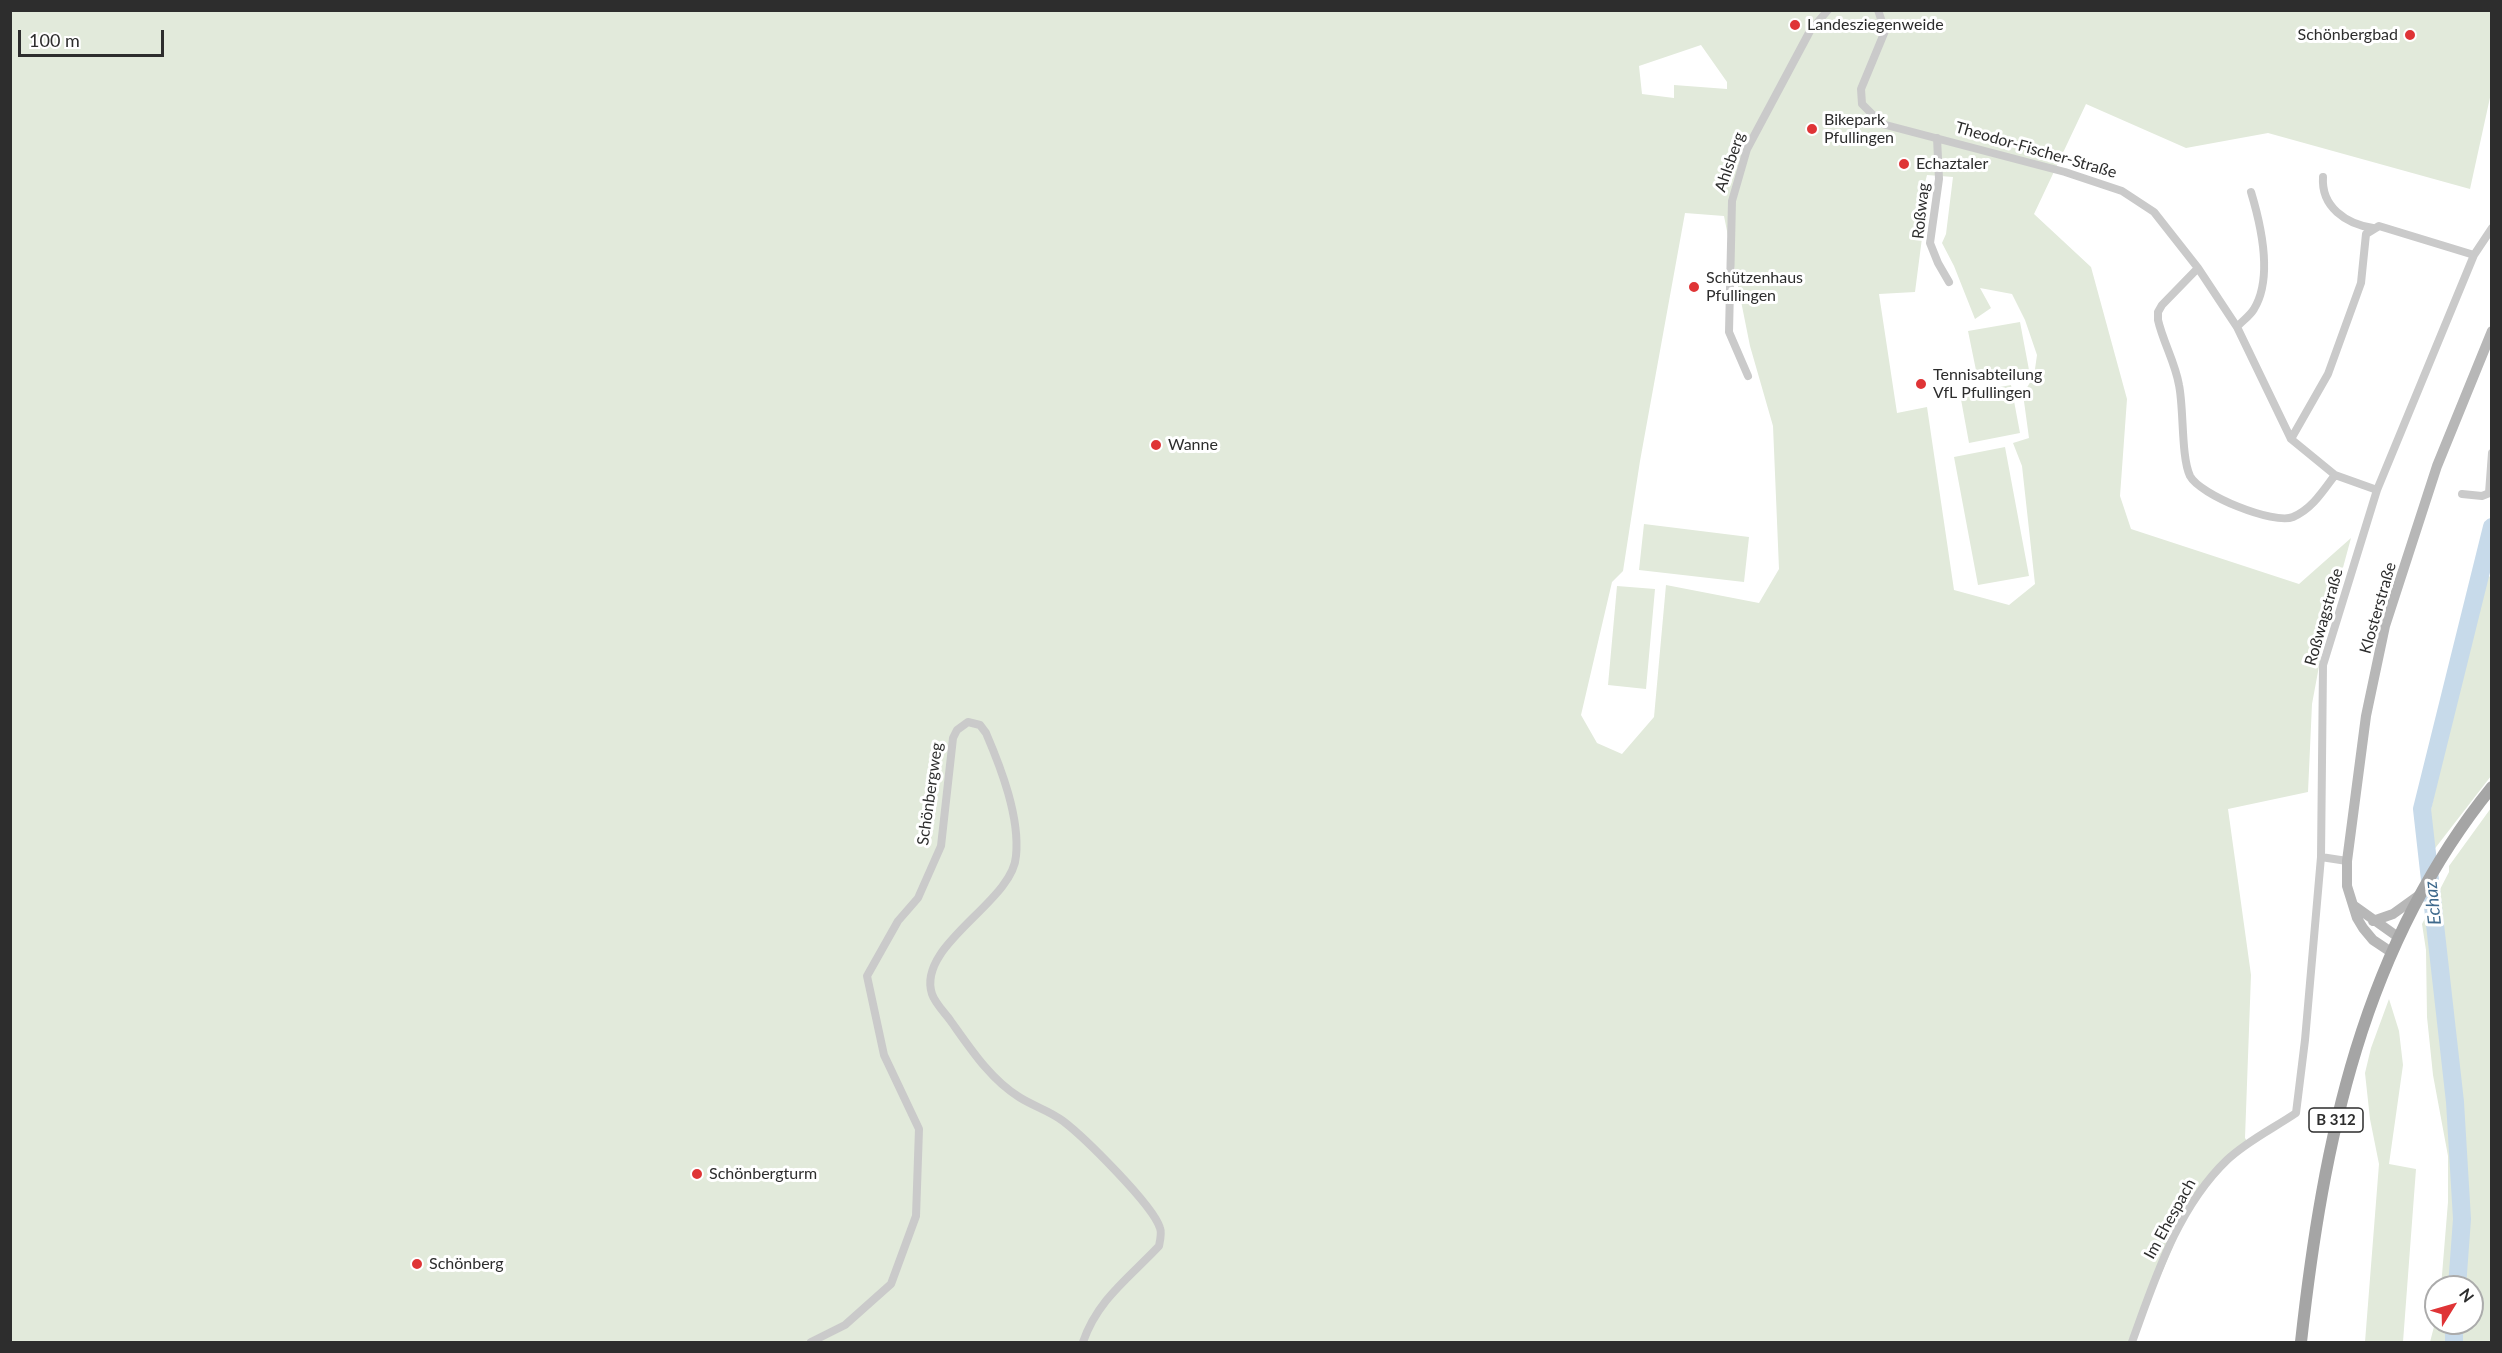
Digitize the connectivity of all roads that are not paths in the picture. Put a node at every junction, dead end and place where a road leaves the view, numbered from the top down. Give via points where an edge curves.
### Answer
1 (1828, 10) edge
2 (1878, 10) edge
3 (1937, 138) junction
4 (2323, 177) dead end
5 (2251, 192) dead end
6 (2373, 228) junction
7 (2492, 228) edge
8 (2474, 255) junction
9 (2198, 268) junction
10 (1949, 282) dead end
11 (2237, 327) junction
12 (2492, 331) edge
13 (1748, 376) dead end
14 (2292, 439) junction
15 (2492, 453) edge
16 (2335, 476) junction
17 (2377, 490) junction
18 (2490, 493) edge
19 (2462, 494) dead end
20 (2492, 787) edge
21 (2320, 857) junction
22 (2347, 861) junction
23 (2421, 891) junction
24 (2353, 905) junction
25 (2373, 921) junction
26 (2398, 938) junction
27 (2391, 952) junction
28 (2296, 1113) joint
29 (811, 1342) edge
30 (1083, 1342) edge
31 (2132, 1342) edge
32 (2301, 1342) edge

1 - 13 street, Ahlsberg via 1805,38 1747,149 1732,201 1729,332
2 - 3 street, Theodor-Fischer-Straße via 1885,31 1860,89 1862,104 1882,124
3 - 9 street, Theodor-Fischer-Straße via 2122,190 2154,212
3 - 10 street, Roßwag via 1939,179 1930,243
4 - 6 street via 2322,190 2329,204 2357,225
5 - 11 street via 2265,259 2254,309
6 - 8 street via 2379,226
6 - 14 street via 2366,234 2361,283 2328,374
7 - 8 street, Roßwagstraße
8 - 17 street, Roßwagstraße
9 - 11 street, Theodor-Fischer-Straße
9 - 16 street via 2158,312 2159,327 2179,384 2187,467 2193,481 2225,500 2286,519 2311,506
11 - 14 street, Theodor-Fischer-Straße
12 - 22 main road, Klosterstraße via 2437,466 2385,626 2366,716
14 - 16 street, Theodor-Fischer-Straße
15 - 18 street
16 - 17 street, Theodor-Fischer-Straße
17 - 21 street, Roßwagstraße via 2323,665
18 - 19 street
20 - 23 main road, B 312 via 2462,825
21 - 22 street
21 - 28 street, Roßwagstraße via 2306,1040
22 - 24 main road, Klosterstraße via 2347,886
23 - 25 main road via 2393,914
23 - 26 main road, B 312
24 - 25 main road
24 - 27 main road, Klosterstraße via 2368,935
25 - 26 main road
26 - 27 main road, B 312
27 - 32 main road, B 312 via 2367,1012 2340,1104 2324,1181
28 - 31 street, Im Ehespach via 2228,1158 2190,1206 2161,1263
29 - 30 street, Schönbergweg via 845,1325 891,1284 916,1216 919,1130 884,1055 867,976 897,921 918,898 941,846 952,738 968,722 980,725 986,733 1010,797 1016,856 1012,871 1000,888 939,954 930,978 932,994 980,1062 1018,1097 1062,1120 1117,1173 1161,1229 1159,1246 1108,1296 1088,1326

